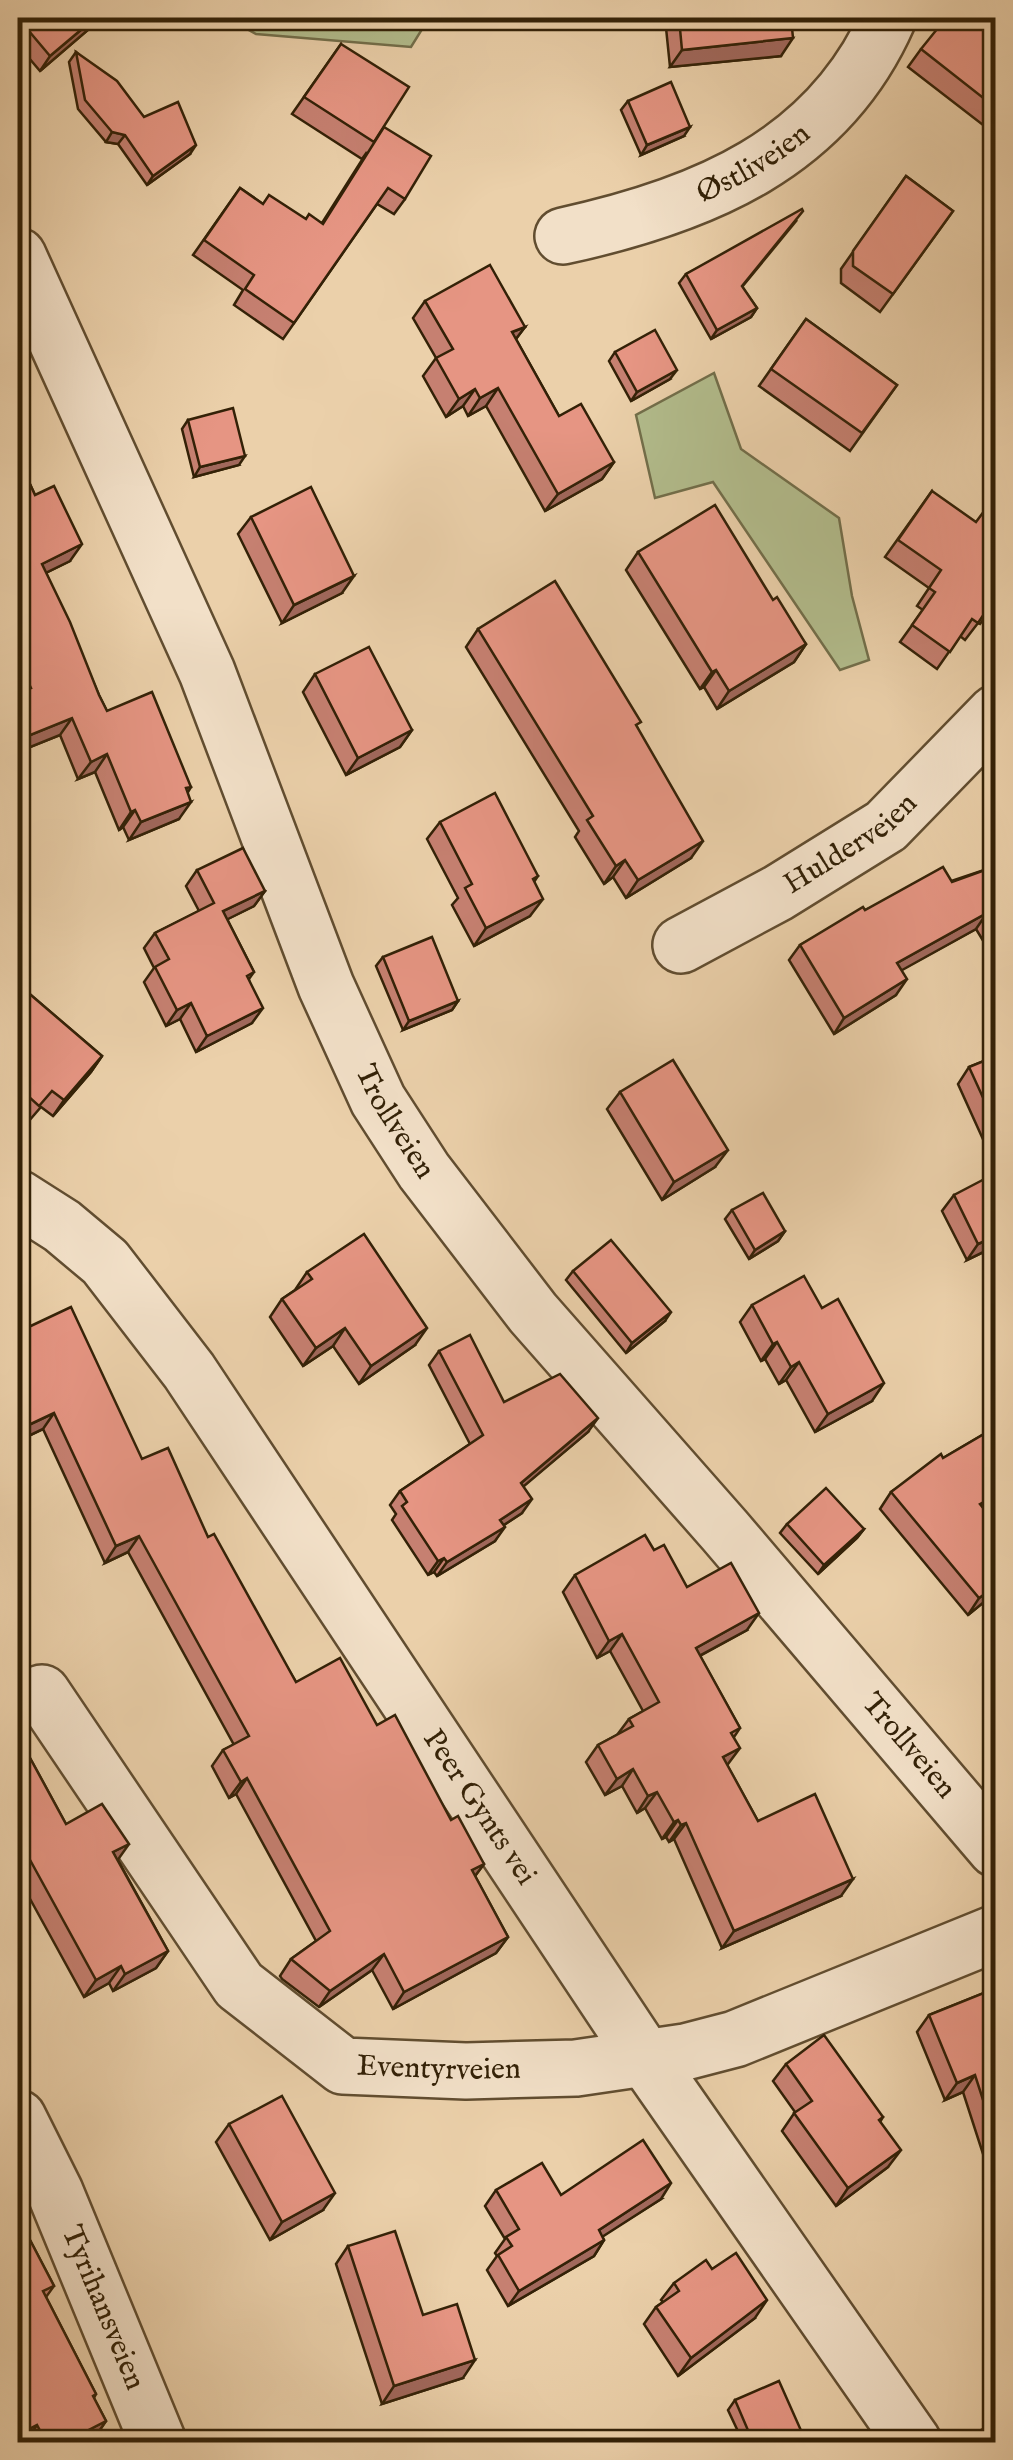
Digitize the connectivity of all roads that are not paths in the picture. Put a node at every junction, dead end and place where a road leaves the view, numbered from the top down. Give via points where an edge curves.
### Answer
1 (888, 18) edge
2 (562, 236) dead end
3 (18, 256) edge
4 (996, 713) edge
5 (681, 945) dead end
6 (18, 1198) edge
7 (42, 1693) dead end
8 (996, 1850) edge
9 (996, 1933) edge
10 (646, 2059) junction
11 (18, 2118) edge
12 (158, 2442) edge
13 (912, 2442) edge

1 - 2 street, Østliveien via 833,107 779,153 689,200
3 - 8 street, Trollveien via 207,672 326,986 378,1100 533,1313
4 - 5 street, Hulderveien via 886,826
6 - 10 street, Peer Gynts vei via 104,1262 189,1371
7 - 10 street, Eventyrveien via 239,1985 343,2066 466,2071
9 - 10 street, Eventyrveien via 736,2040
10 - 13 street, Peer Gynts vei
11 - 12 street, Tyrihansveien

